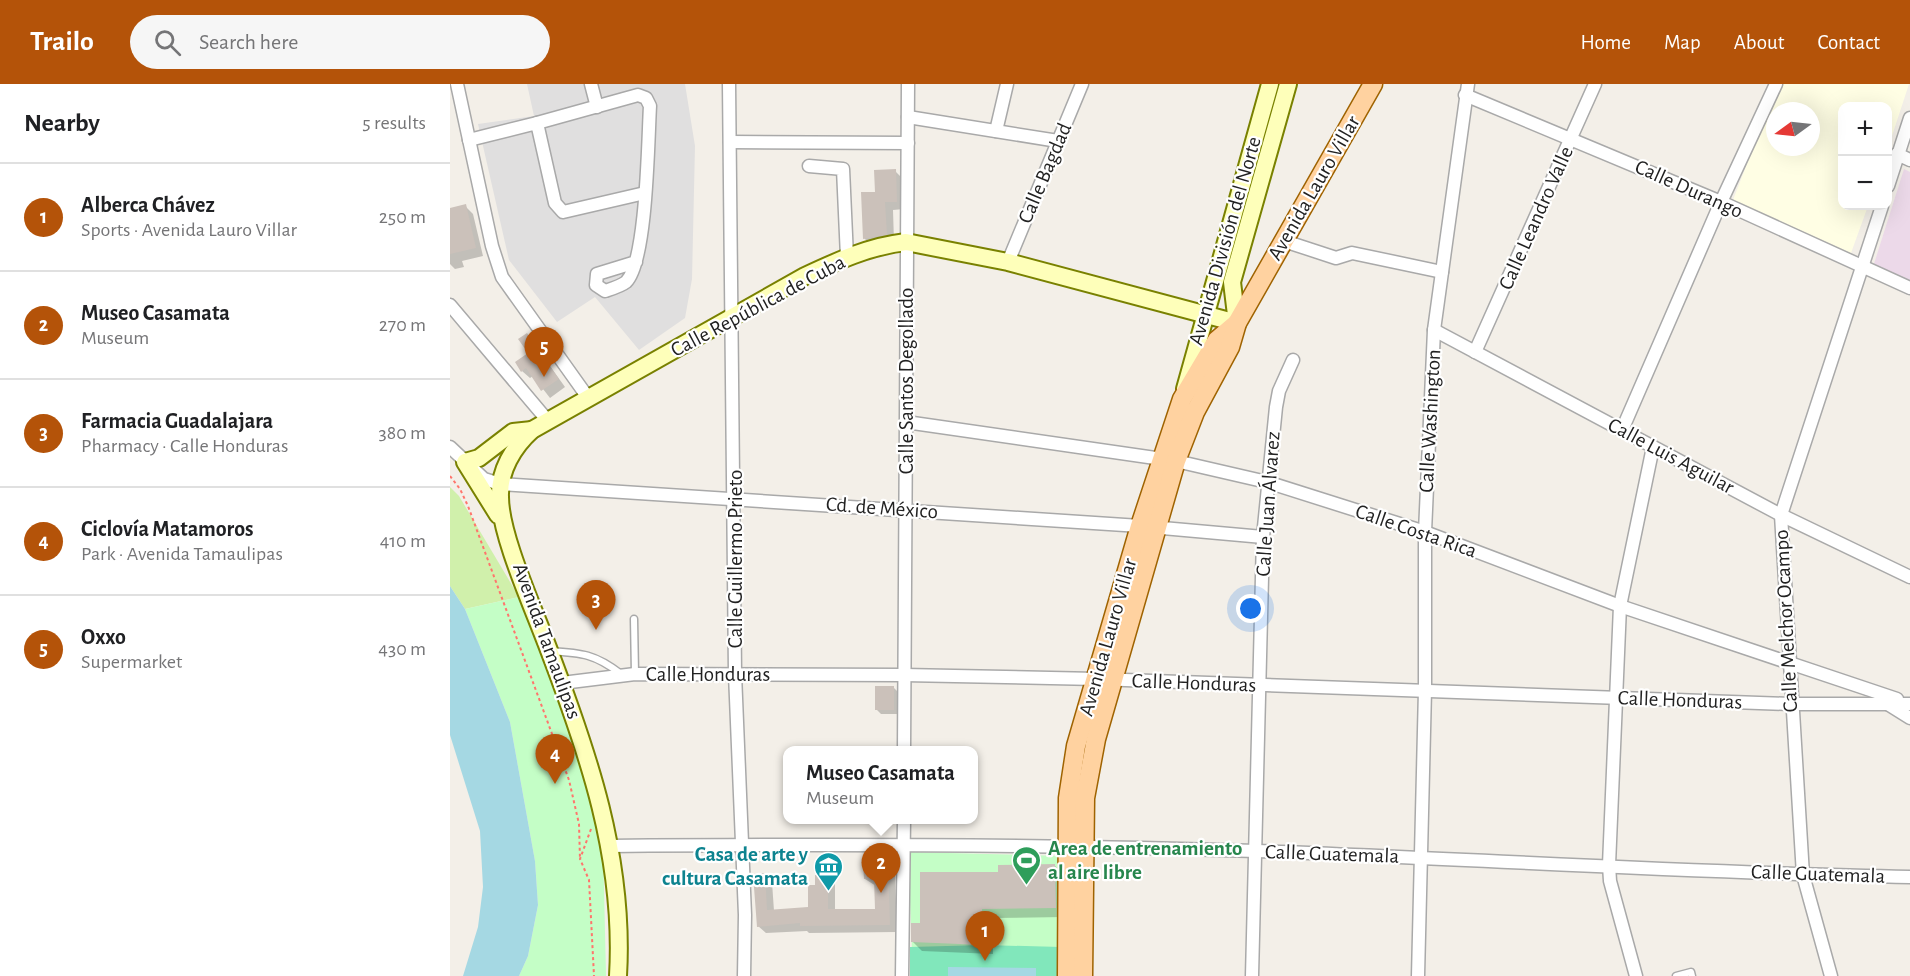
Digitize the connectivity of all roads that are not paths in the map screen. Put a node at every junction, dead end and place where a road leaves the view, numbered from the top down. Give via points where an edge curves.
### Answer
1 (457, 84) edge
2 (591, 84) edge
3 (729, 84) edge
4 (908, 84) edge
5 (1007, 84) edge
6 (1082, 84) edge
7 (1270, 84) edge
8 (1288, 84) edge
9 (1373, 84) edge
10 (1596, 84) edge
11 (1776, 84) edge
12 (1467, 89) edge
13 (597, 107) junction
14 (908, 117) junction
15 (1910, 118) edge
16 (537, 123) junction
17 (996, 131) junction
18 (1572, 138) junction
19 (470, 140) junction
20 (1058, 141) junction
21 (730, 142) junction
22 (908, 143) junction
23 (1903, 148) edge
24 (1910, 160) edge
25 (1246, 162) junction
26 (809, 166) dead end
27 (1264, 168) junction
28 (1892, 174) edge
29 (645, 193) junction
30 (1721, 202) junction
31 (1881, 210) edge
32 (1284, 241) junction
33 (906, 242) junction
34 (847, 257) junction
35 (636, 262) dead end
36 (1008, 262) junction
37 (1863, 267) junction
38 (1442, 272) junction
39 (1910, 288) edge
40 (450, 306) edge
41 (1205, 313) junction
42 (733, 317) junction
43 (1237, 323) junction
44 (1434, 330) junction
45 (1476, 352) junction
46 (1293, 360) dead end
47 (589, 399) junction
48 (1182, 399) junction
49 (549, 422) junction
50 (906, 422) junction
51 (532, 430) junction
52 (1622, 430) junction
53 (450, 447) edge
54 (1653, 447) junction
55 (1168, 460) junction
56 (465, 462) junction
57 (1267, 482) junction
58 (500, 484) junction
59 (734, 499) junction
60 (905, 510) junction
61 (1781, 515) junction
62 (1149, 527) junction
63 (506, 528) junction
64 (1425, 532) junction
65 (1263, 537) junction
66 (1910, 577) edge
67 (1620, 606) junction
68 (634, 619) dead end
69 (549, 651) junction
70 (1789, 663) junction
71 (622, 674) junction
72 (635, 674) junction
73 (735, 674) junction
74 (904, 675) junction
75 (1105, 680) junction
76 (562, 683) junction
77 (1258, 685) junction
78 (1425, 690) junction
79 (1617, 699) junction
80 (1886, 703) junction
81 (1910, 703) edge
82 (1790, 704) junction
83 (1910, 718) edge
84 (904, 746) edge
85 (904, 824) edge
86 (740, 845) junction
87 (904, 845) junction
88 (610, 846) junction
89 (1075, 848) junction
90 (1254, 851) junction
91 (1419, 858) junction
92 (1608, 865) junction
93 (1803, 875) junction
94 (1910, 877) edge
95 (618, 976) edge
96 (744, 976) edge
97 (902, 976) edge
98 (1067, 976) edge
99 (1083, 976) edge
100 (1252, 976) edge
101 (1418, 976) edge
102 (1636, 976) edge
103 (1676, 976) edge
104 (1692, 976) edge
105 (1831, 976) edge

1 - 19 street
2 - 13 street
3 - 21 street, Calle Guillermo Prieto
4 - 14 street, Calle Santos Degollado
5 - 17 street
6 - 20 street, Calle Bagdad
7 - 25 street, Avenida División del Norte
8 - 27 street, Avenida División del Norte
9 - 32 main road, Avenida Lauro Villar
10 - 18 street, Calle Leandro Valle
11 - 30 street
12 - 18 street, Calle Durango
12 - 38 street, Calle Washington
13 - 16 street
13 - 29 street via 638,95 646,98 650,106
14 - 17 street
14 - 22 street, Calle Santos Degollado
15 - 23 street
16 - 19 street
16 - 29 street via 555,203 563,212
17 - 20 street
18 - 30 street, Calle Durango
18 - 45 street, Calle Leandro Valle
19 - 47 street via 502,278
20 - 36 street, Calle Bagdad
21 - 22 street
21 - 42 street, Calle Guillermo Prieto
22 - 33 street, Calle Santos Degollado
23 - 24 street
23 - 28 street
25 - 27 street
25 - 41 street, Avenida División del Norte
26 - 34 street via 843,169
27 - 43 street, Avenida División del Norte via 1232,282
29 - 35 street
30 - 37 street, Calle Durango
30 - 52 street
31 - 37 street, Calle Melchor Ocampo
32 - 38 street via 1336,258 1352,253
32 - 43 main road, Avenida Lauro Villar
33 - 34 street, Calle República de Cuba
33 - 36 street, Calle República de Cuba
33 - 50 street, Calle Santos Degollado
34 - 42 street, Calle República de Cuba
36 - 41 street, Calle República de Cuba
37 - 39 street, Calle Durango
37 - 61 street, Calle Melchor Ocampo
38 - 44 street, Calle Washington
40 - 49 street
41 - 43 street, Calle República de Cuba
41 - 48 street, Avenida División del Norte
42 - 47 street, Calle República de Cuba
42 - 59 street, Calle Guillermo Prieto
43 - 48 main road, Avenida Lauro Villar via 1217,340
43 - 55 main road, Avenida Lauro Villar via 1230,347
44 - 45 street, Calle Luis Aguilar
44 - 64 street, Calle Washington
45 - 52 street, Calle Luis Aguilar
46 - 57 street, Calle Juan Álvarez via 1279,391
47 - 49 street, Calle República de Cuba
48 - 55 main road, Avenida Lauro Villar
49 - 51 street, Calle República de Cuba
50 - 55 street, Calle Costa Rica
50 - 60 street, Calle Santos Degollado
51 - 56 street via 513,432 479,458
51 - 58 street, Calle República de Cuba via 510,456
52 - 54 street, Calle Luis Aguilar
53 - 56 street
54 - 61 street, Calle Luis Aguilar
54 - 67 street
55 - 57 street, Calle Costa Rica
55 - 62 main road, Avenida Lauro Villar
56 - 58 street via 484,479
56 - 63 street
57 - 64 street, Calle Costa Rica
57 - 65 street, Calle Juan Álvarez
58 - 59 street, Cd. de México
58 - 63 street, Avenida Tamaulipas
59 - 60 street, Cd. de México
59 - 73 street, Calle Guillermo Prieto
60 - 62 street, Cd. de México
60 - 74 street, Calle Santos Degollado
61 - 66 street, Calle Luis Aguilar
61 - 70 street, Calle Melchor Ocampo
62 - 65 street, Cd. de México
62 - 75 main road, Avenida Lauro Villar
63 - 69 street, Avenida Tamaulipas
64 - 67 street, Calle Costa Rica
64 - 78 street, Calle Washington
65 - 77 street, Calle Juan Álvarez
67 - 70 street, Calle Costa Rica
67 - 79 street
68 - 72 lane
69 - 71 lane via 588,654
69 - 76 street, Avenida Tamaulipas
70 - 81 street, Calle Costa Rica
70 - 82 street, Calle Melchor Ocampo
71 - 72 street, Calle Honduras
71 - 76 street, Calle Honduras
72 - 73 street, Calle Honduras
73 - 74 street, Calle Honduras
73 - 86 street, Calle Guillermo Prieto
74 - 75 street, Calle Honduras
74 - 84 street, Calle Santos Degollado
75 - 77 street, Calle Honduras
75 - 89 main road, Avenida Lauro Villar via 1075,756 1068,798
76 - 88 street, Avenida Tamaulipas via 592,768
77 - 78 street, Calle Honduras
77 - 90 street, Calle Juan Álvarez
78 - 79 street, Calle Honduras
78 - 91 street, Calle Washington
79 - 82 street, Calle Honduras
79 - 92 street
80 - 81 street, Calle Honduras
80 - 82 street, Calle Honduras
80 - 83 street
82 - 93 street, Calle Melchor Ocampo
85 - 87 street
86 - 87 street, Calle Guatemala
86 - 88 street, Calle Guatemala
86 - 96 street, Calle Guillermo Prieto
87 - 89 street, Calle Guatemala
87 - 97 street
88 - 95 street, Avenida Tamaulipas
89 - 90 street, Calle Guatemala
89 - 98 main road, Avenida Lauro Villar
89 - 99 main road, Avenida Lauro Villar
90 - 91 street, Calle Guatemala
90 - 100 street, Calle Juan Álvarez
91 - 92 street, Calle Guatemala
91 - 101 street, Calle Washington
92 - 93 street, Calle Guatemala
92 - 102 street
93 - 94 street, Calle Guatemala
93 - 105 street, Calle Melchor Ocampo
103 - 104 lane via 1691,972

